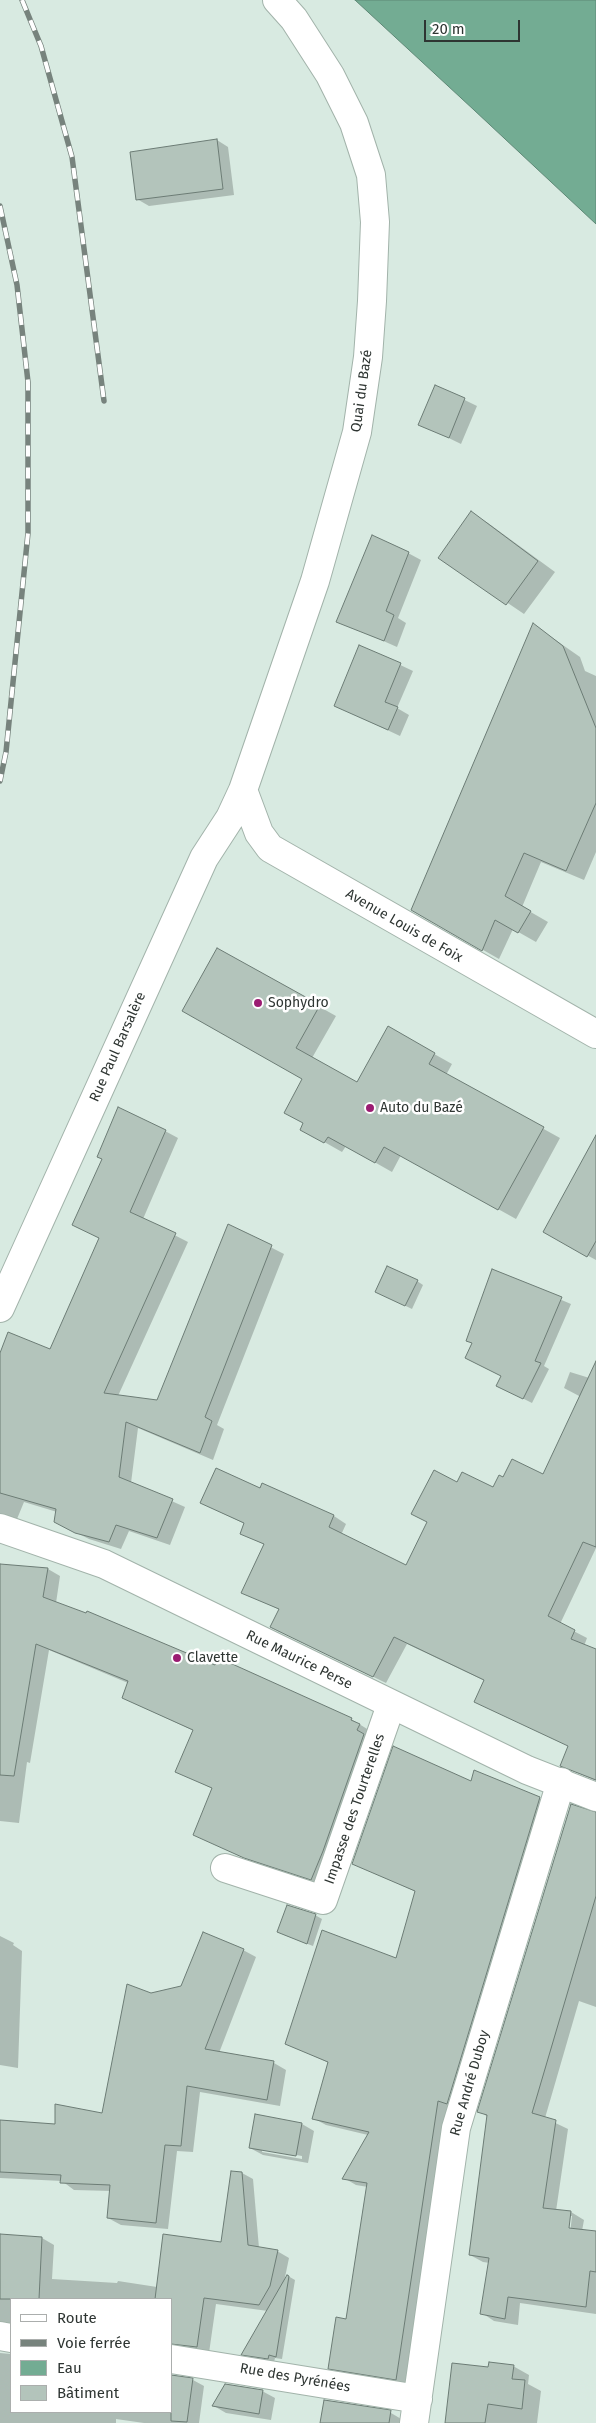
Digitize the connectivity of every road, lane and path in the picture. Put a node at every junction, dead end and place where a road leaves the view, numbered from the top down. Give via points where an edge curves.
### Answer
1 (278, 0) edge
2 (243, 790) junction
3 (596, 1034) edge
4 (0, 1308) edge
5 (0, 1528) edge
6 (391, 1705) junction
7 (561, 1782) junction
8 (596, 1797) edge
9 (224, 1868) dead end
10 (172, 2359) edge
11 (416, 2411) edge

1 - 2 street, Quai du Bazé via 330,75 354,123 371,175 375,222 372,301 357,432 315,581
2 - 3 street, Avenue Louis de Foix via 259,833 270,848
2 - 4 street, Rue Paul Barsalère via 230,818 204,858
5 - 6 street, Rue Maurice Perse via 104,1564
6 - 7 street, Rue Maurice Perse via 527,1770
6 - 9 street, Impasse des Tourterelles via 323,1900
7 - 8 street, Rue Maurice Perse
7 - 11 street, Rue André Duboy via 456,2128
10 - 11 street, Rue des Pyrénées

